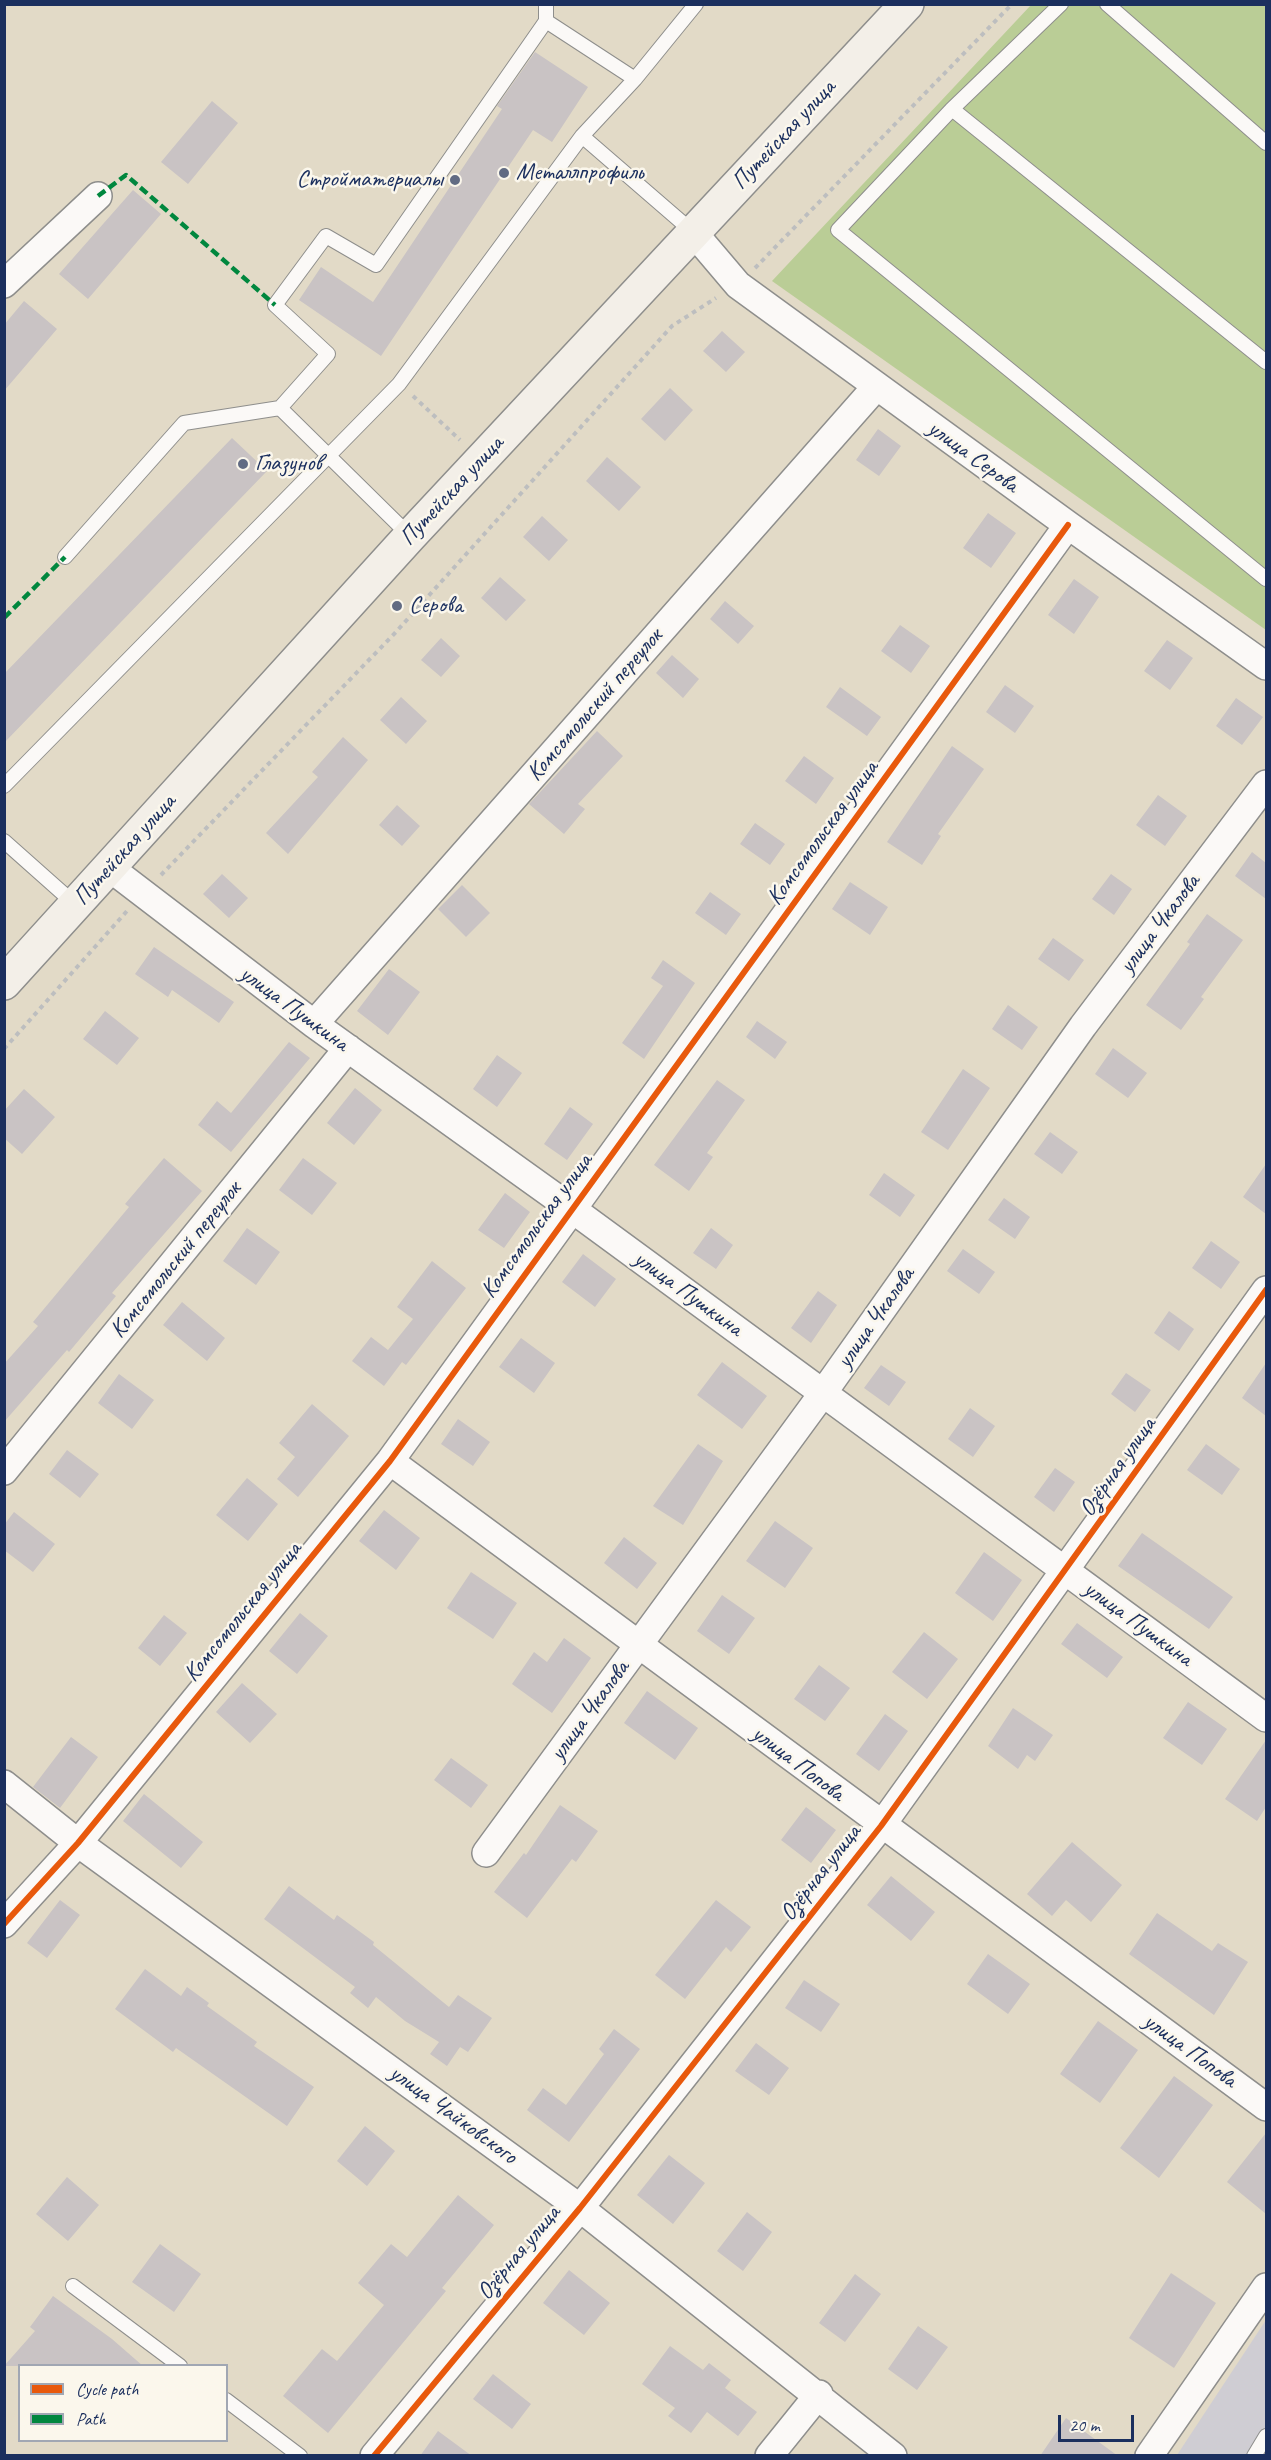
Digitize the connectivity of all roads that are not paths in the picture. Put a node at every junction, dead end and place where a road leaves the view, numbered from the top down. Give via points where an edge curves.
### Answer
1 (546, 4) edge
2 (696, 4) edge
3 (907, 4) edge
4 (1061, 4) edge
5 (1107, 4) edge
6 (546, 21) junction
7 (635, 79) junction
8 (952, 109) junction
9 (582, 135) junction
10 (1266, 143) edge
11 (98, 196) dead end
12 (693, 232) junction
13 (4, 284) edge
14 (1266, 362) edge
15 (876, 387) junction
16 (280, 408) junction
17 (329, 454) junction
18 (1068, 525) junction
19 (410, 536) junction
20 (65, 557) dead end
21 (1266, 579) edge
22 (1266, 666) edge
23 (1266, 784) edge
24 (4, 786) edge
25 (4, 841) edge
26 (110, 868) junction
27 (75, 905) junction
28 (4, 983) edge
29 (314, 1024) junction
30 (348, 1048) junction
31 (572, 1209) junction
32 (1266, 1290) edge
33 (823, 1393) junction
34 (390, 1461) junction
35 (4, 1471) edge
36 (1066, 1571) junction
37 (639, 1645) junction
38 (1266, 1718) edge
39 (4, 1784) edge
40 (881, 1826) junction
41 (78, 1843) junction
42 (486, 1853) dead end
43 (4, 1924) edge
44 (1266, 2107) edge
45 (580, 2208) junction
46 (73, 2286) dead end
47 (1266, 2287) edge
48 (177, 2364) edge
49 (819, 2394) junction
50 (228, 2402) edge
51 (1266, 2436) edge
52 (300, 2456) edge
53 (374, 2456) edge
54 (769, 2456) edge
55 (893, 2456) edge
56 (1149, 2456) edge
57 (1254, 2456) edge

1 - 6 lane
2 - 7 lane
3 - 12 main road, Путейская улица
4 - 8 lane
5 - 10 lane
6 - 7 lane
6 - 16 lane via 376,265 326,236 275,304 328,354
7 - 9 lane
8 - 14 lane
8 - 21 lane via 838,230
9 - 12 lane
9 - 17 lane via 399,384
11 - 13 street
12 - 15 street, улица Серова via 738,285
12 - 19 main road, Путейская улица
15 - 18 street, улица Серова
15 - 29 street, Комсомольский переулок
16 - 17 lane
16 - 20 lane via 184,423
17 - 19 lane
17 - 24 lane
18 - 22 street, улица Серова
18 - 31 street, Комсомольская улица
19 - 26 main road, Путейская улица
23 - 33 street, улица Чкалова via 1083,1026
25 - 27 lane
26 - 27 main road, Путейская улица
26 - 29 street, улица Пушкина
27 - 28 main road, Путейская улица
29 - 30 street, улица Пушкина
30 - 31 street, улица Пушкина
30 - 35 street, Комсомольский переулок
31 - 33 street, улица Пушкина
31 - 34 street, Комсомольская улица
32 - 36 street, Озёрная улица
33 - 36 street, улица Пушкина
33 - 37 street, улица Чкалова
34 - 37 street, улица Попова
34 - 41 street, Комсомольская улица
36 - 38 street, улица Пушкина
36 - 40 street, Озёрная улица
37 - 40 street, улица Попова
37 - 42 street, улица Чкалова
39 - 41 street, улица Чайковского
40 - 44 street, улица Попова
40 - 45 street, Озёрная улица
41 - 43 street, Комсомольская улица
41 - 45 street, улица Чайковского
45 - 49 street, улица Чайковского
45 - 53 street, Озёрная улица
46 - 48 lane
47 - 56 street
49 - 54 street
49 - 55 street, улица Чайковского
50 - 52 lane
51 - 57 lane

